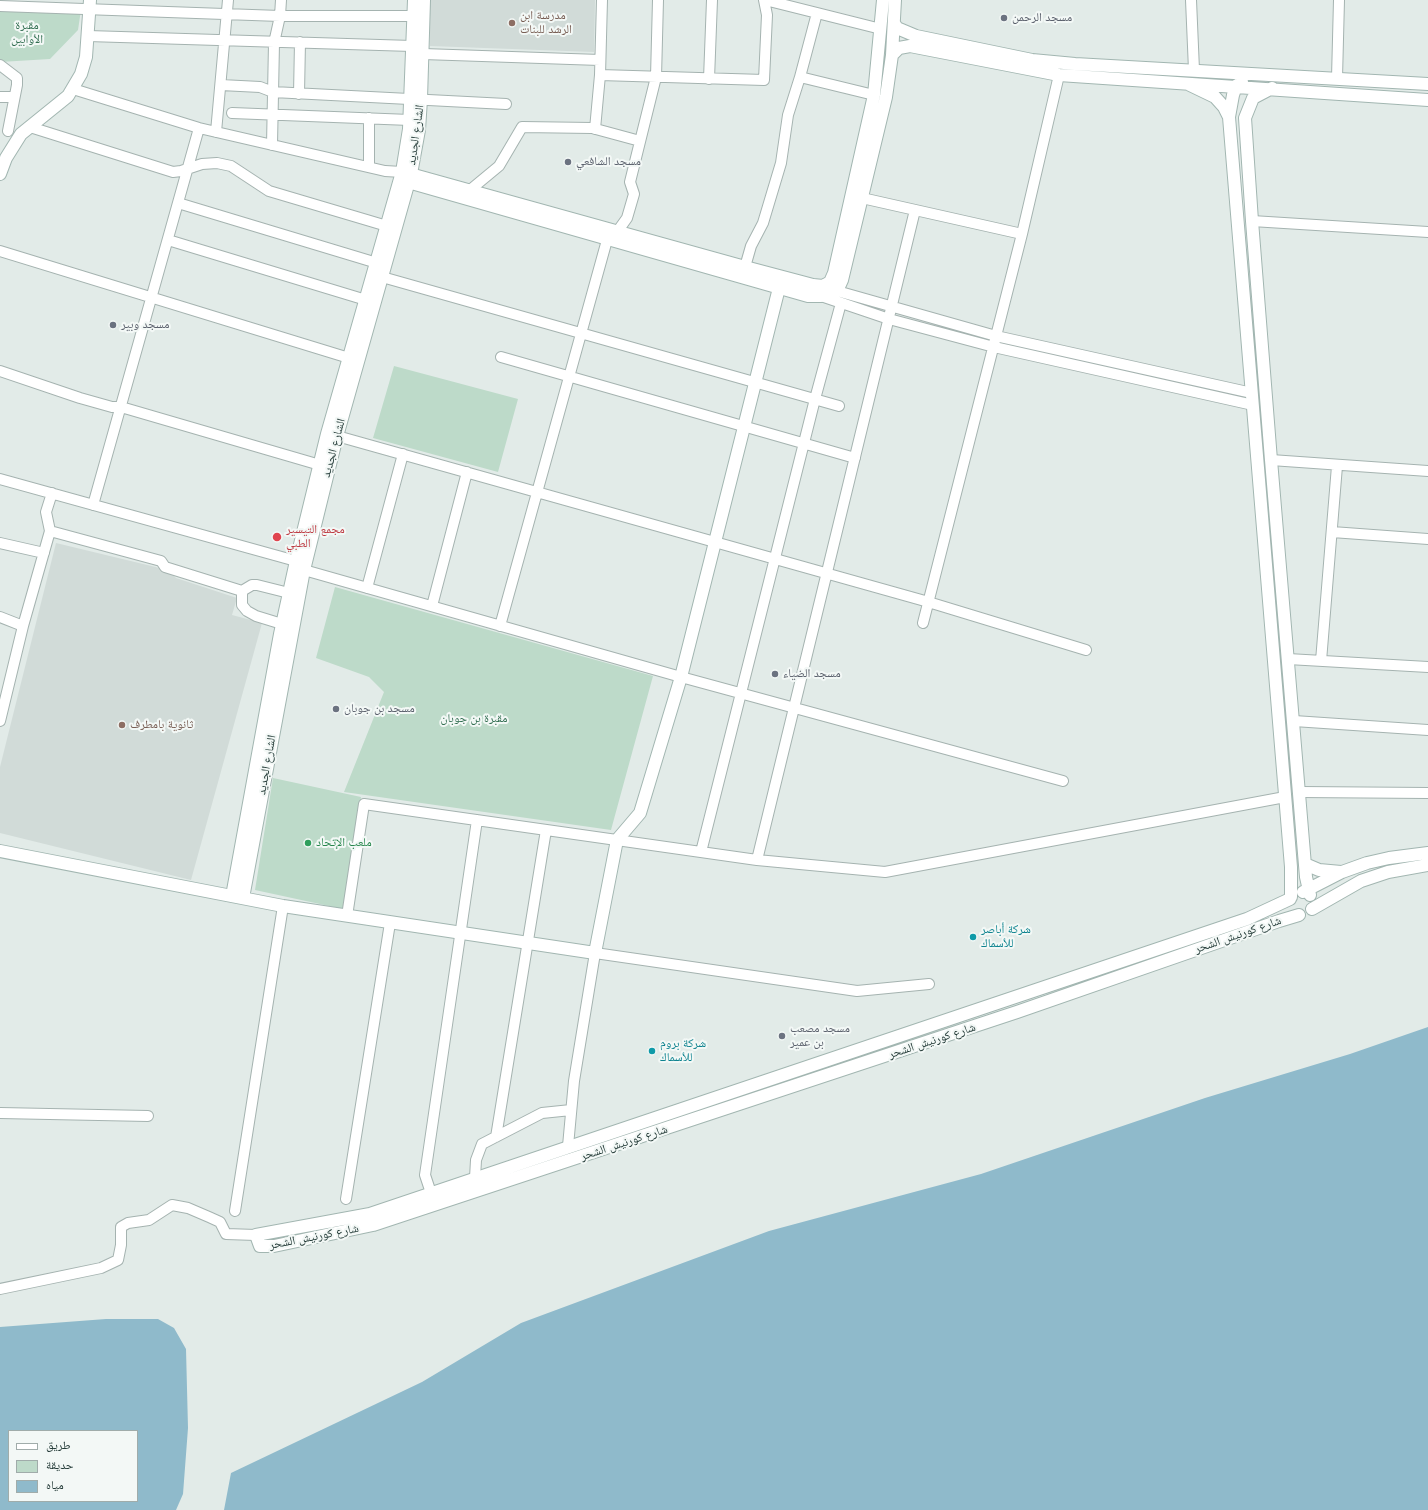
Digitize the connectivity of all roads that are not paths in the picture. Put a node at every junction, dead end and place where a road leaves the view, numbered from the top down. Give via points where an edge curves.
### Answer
1 (228, 0) edge
2 (281, 0) edge
3 (414, 0) edge
4 (424, 0) edge
5 (602, 0) edge
6 (658, 0) edge
7 (712, 0) edge
8 (764, 0) edge
9 (883, 0) edge
10 (895, 0) edge
11 (1191, 0) edge
12 (1339, 0) edge
13 (90, 4) edge
14 (0, 6) edge
15 (227, 13) junction
16 (817, 13) junction
17 (280, 16) junction
18 (413, 16) junction
19 (890, 17) junction
20 (881, 29) junction
21 (88, 36) junction
22 (225, 41) junction
23 (300, 42) junction
24 (274, 43) junction
25 (412, 46) junction
26 (944, 48) junction
27 (422, 54) junction
28 (892, 55) junction
29 (600, 60) junction
30 (0, 65) edge
31 (1194, 70) junction
32 (1224, 72) junction
33 (1252, 74) junction
34 (600, 75) junction
35 (1059, 75) junction
36 (800, 76) junction
37 (656, 77) junction
38 (1337, 78) junction
39 (709, 79) junction
40 (1411, 83) junction
41 (1188, 84) junction
42 (1428, 84) edge
43 (221, 85) junction
44 (1236, 86) junction
45 (1272, 88) junction
46 (73, 89) junction
47 (273, 92) junction
48 (299, 94) junction
49 (874, 95) junction
50 (0, 97) edge
51 (13, 97) junction
52 (1410, 98) junction
53 (416, 99) junction
54 (1428, 100) edge
55 (506, 104) dead end
56 (232, 113) dead end
57 (273, 115) junction
58 (1228, 117) junction
59 (369, 118) junction
60 (1245, 118) junction
61 (410, 120) junction
62 (199, 128) junction
63 (595, 129) junction
64 (26, 130) junction
65 (4, 131) edge
66 (216, 132) junction
67 (640, 141) junction
68 (272, 145) junction
69 (188, 168) junction
70 (369, 168) junction
71 (0, 174) edge
72 (405, 177) junction
73 (470, 190) junction
74 (862, 198) junction
75 (178, 203) junction
76 (915, 210) junction
77 (1252, 220) junction
78 (387, 226) junction
79 (617, 232) junction
80 (1428, 232) edge
81 (1022, 234) junction
82 (168, 240) junction
83 (607, 240) junction
84 (0, 250) edge
85 (1240, 250) junction
86 (1254, 250) junction
87 (377, 263) junction
88 (745, 267) junction
89 (378, 276) junction
90 (779, 288) junction
91 (836, 291) junction
92 (821, 296) junction
93 (152, 297) junction
94 (366, 300) junction
95 (841, 303) junction
96 (892, 307) junction
97 (889, 319) junction
98 (581, 333) junction
99 (996, 336) junction
100 (994, 347) junction
101 (501, 357) dead end
102 (349, 358) junction
103 (0, 371) edge
104 (569, 377) junction
105 (756, 382) junction
106 (815, 399) junction
107 (1252, 399) junction
108 (839, 406) dead end
109 (121, 407) junction
110 (744, 427) junction
111 (337, 436) junction
112 (803, 444) junction
113 (403, 454) junction
114 (855, 458) junction
115 (1272, 460) junction
116 (320, 465) junction
117 (1337, 466) junction
118 (467, 472) junction
119 (1428, 472) edge
120 (0, 479) edge
121 (537, 492) junction
122 (52, 493) junction
123 (93, 505) junction
124 (50, 531) junction
125 (1332, 532) junction
126 (1428, 539) edge
127 (715, 542) junction
128 (0, 543) edge
129 (44, 553) junction
130 (774, 559) junction
131 (298, 566) junction
132 (827, 574) junction
133 (367, 588) junction
134 (242, 591) junction
135 (289, 593) junction
136 (928, 603) junction
137 (432, 606) junction
138 (0, 617) edge
139 (923, 623) dead end
140 (282, 624) junction
141 (24, 626) junction
142 (500, 626) junction
143 (1086, 650) dead end
144 (1288, 659) junction
145 (1322, 661) junction
146 (1428, 667) edge
147 (681, 677) junction
148 (740, 694) junction
149 (794, 708) junction
150 (1294, 721) junction
151 (0, 722) edge
152 (1428, 730) edge
153 (1063, 781) dead end
154 (1300, 792) junction
155 (1428, 793) edge
156 (1285, 797) junction
157 (477, 820) junction
158 (546, 830) junction
159 (617, 840) junction
160 (0, 850) edge
161 (701, 852) junction
162 (1428, 853) edge
163 (757, 860) junction
164 (1305, 864) junction
165 (1428, 865) edge
166 (1342, 872) junction
167 (1307, 892) junction
168 (237, 897) junction
169 (1290, 898) junction
170 (283, 906) junction
171 (1312, 909) junction
172 (1299, 915) junction
173 (347, 916) junction
174 (390, 923) junction
175 (460, 933) junction
176 (528, 944) junction
177 (594, 953) junction
178 (929, 984) dead end
179 (1010, 998) junction
180 (1017, 1012) junction
181 (705, 1101) junction
182 (571, 1110) junction
183 (0, 1113) edge
184 (710, 1115) junction
185 (148, 1116) dead end
186 (496, 1137) junction
187 (568, 1146) junction
188 (475, 1178) junction
189 (431, 1193) junction
190 (346, 1199) dead end
191 (235, 1210) dead end
192 (256, 1235) junction
193 (0, 1289) edge

1 - 15 street
2 - 17 street
3 - 18 street, الشارع الجديد
4 - 27 street, الشارع الجديد
5 - 29 street
6 - 37 street
7 - 39 street
8 - 16 street
8 - 39 street via 767,15 764,80
9 - 19 street
10 - 19 street
11 - 31 street
12 - 38 street
13 - 14 street
13 - 15 street
13 - 21 street
15 - 17 street
15 - 22 street
16 - 20 street
16 - 36 street
17 - 18 street
17 - 24 street
18 - 25 street, الشارع الجديد
19 - 20 street
19 - 26 street via 897,28
19 - 28 street
20 - 49 street
21 - 22 street
21 - 46 street via 86,57
22 - 24 street
22 - 43 street
23 - 24 street
23 - 25 street
23 - 48 street
24 - 47 street
25 - 53 street, الشارع الجديد
26 - 28 street via 910,46 899,48
26 - 31 street via 1076,64
26 - 35 street
27 - 29 street
27 - 53 street, الشارع الجديد
28 - 74 street via 886,97
29 - 34 street
30 - 51 street via 17,78
31 - 32 street
32 - 33 street
32 - 44 street
33 - 38 street
33 - 44 street
34 - 37 street
34 - 63 street
35 - 41 street
35 - 81 street
36 - 49 street
36 - 88 street via 788,114 780,163 762,223
37 - 39 street
37 - 67 street
38 - 40 street
40 - 42 street
40 - 52 street
41 - 44 street
41 - 58 street via 1216,97
43 - 47 street via 260,87
43 - 66 street
44 - 45 street
44 - 58 street
44 - 60 street
45 - 52 street
45 - 60 street via 1253,98
46 - 62 street
46 - 64 street
47 - 48 street
47 - 57 street
48 - 53 street
49 - 88 street via 830,282 822,286 813,285
50 - 51 street
51 - 65 street
52 - 54 street
53 - 55 street
53 - 61 street, الشارع الجديد
53 - 72 street, الشارع الجديد via 419,130
56 - 57 street
57 - 59 street
57 - 68 street
58 - 85 street
59 - 61 street
59 - 70 street
60 - 77 street
61 - 72 street, الشارع الجديد
62 - 66 street
62 - 69 street
63 - 67 street
63 - 73 street via 522,127 499,166
64 - 65 street
64 - 69 street via 173,172 181,172
64 - 71 street via 6,158
66 - 68 street
67 - 79 street via 630,182 634,194 627,218
68 - 70 street
69 - 75 street
69 - 78 street via 217,163 231,166 269,191
70 - 72 street
72 - 73 street
72 - 78 street, الشارع الجديد
72 - 83 street
72 - 89 street, الشارع الجديد
73 - 79 street
74 - 76 street
74 - 91 street via 842,280
75 - 82 street
75 - 87 street
76 - 81 street
76 - 96 street
77 - 80 street
77 - 86 street
78 - 87 street, الشارع الجديد
79 - 88 street
81 - 99 street
82 - 93 street
82 - 94 street
83 - 90 street
83 - 98 street
84 - 93 street
85 - 86 street
85 - 107 street
86 - 115 street
87 - 89 street, الشارع الجديد
89 - 94 street, الشارع الجديد
89 - 98 street
89 - 111 street, الشارع الجديد
90 - 92 street via 808,296
90 - 105 street
91 - 92 street
91 - 96 street
92 - 95 street
93 - 102 street
93 - 109 street
94 - 102 street, الشارع الجديد
95 - 97 street
95 - 106 street
96 - 97 street
96 - 99 street
97 - 100 street
97 - 114 street
98 - 104 street
98 - 105 street
99 - 100 street
99 - 107 street
100 - 107 street
100 - 136 street
101 - 104 street
102 - 116 street, الشارع الجديد
103 - 109 street via 80,398
104 - 110 street
104 - 121 street
105 - 106 street
105 - 110 street
106 - 108 street
106 - 112 street
107 - 156 street
109 - 116 street
109 - 123 street
110 - 112 street
110 - 127 street
111 - 113 street
111 - 131 street, الشارع الجديد
112 - 114 street
112 - 130 street
113 - 118 street
113 - 133 street
114 - 132 street
115 - 117 street
115 - 144 street
116 - 131 street, الشارع الجديد
117 - 119 street
117 - 125 street
118 - 121 street
118 - 137 street
120 - 122 street
121 - 127 street
121 - 142 street
122 - 123 street
122 - 124 street via 46,512
123 - 131 street
124 - 129 street
124 - 134 street via 161,561 165,567
125 - 126 street
125 - 145 street
127 - 130 street
127 - 147 street
128 - 129 street
129 - 141 street
130 - 132 street
130 - 148 street
131 - 133 street
131 - 135 street, الشارع الجديد
131 - 168 street, الشارع الجديد
132 - 136 street
132 - 149 street
133 - 137 street
134 - 135 street via 257,585
134 - 140 street via 242,604 247,611
135 - 140 street, الشارع الجديد
136 - 139 street
136 - 143 street
137 - 142 street
138 - 141 street
140 - 168 street, الشارع الجديد
141 - 151 street
142 - 147 street
144 - 145 street
144 - 150 street
145 - 146 street
147 - 148 street
147 - 159 street via 640,813
148 - 149 street
148 - 161 street
149 - 153 street
149 - 163 street
150 - 152 street
150 - 154 street
154 - 155 street
154 - 164 street
156 - 163 street via 885,872
156 - 169 street via 1291,867
157 - 158 street
157 - 173 street via 364,804
157 - 175 street
158 - 159 street
158 - 176 street
159 - 161 street
159 - 177 street
160 - 168 street
161 - 163 street
162 - 166 street via 1378,860
164 - 166 street via 1327,871
164 - 167 street
165 - 171 street via 1388,872 1361,881
166 - 167 street
167 - 169 street via 1296,892
167 - 171 street via 1313,902
168 - 170 street
169 - 172 street via 1290,909
169 - 179 street, شارع كورنيش الشحر via 1247,918
170 - 173 street
170 - 191 street
171 - 172 street via 1306,914
172 - 180 street, شارع كورنيش الشحر
173 - 174 street
174 - 175 street
174 - 190 street
175 - 176 street
175 - 189 street via 424,1174
176 - 177 street
176 - 186 street
177 - 178 street via 857,991
177 - 182 street
179 - 180 street
179 - 181 street, شارع كورنيش الشحر
180 - 184 street, شارع كورنيش الشحر
181 - 184 street
181 - 187 street, شارع كورنيش الشحر
182 - 186 street via 542,1113
182 - 187 street
183 - 185 street
184 - 192 street, شارع كورنيش الشحر via 373,1225 274,1246 260,1246
186 - 188 street via 482,1144 476,1160
187 - 188 street, شارع كورنيش الشحر
188 - 189 street, شارع كورنيش الشحر
189 - 192 street, شارع كورنيش الشحر via 370,1214
192 - 193 street via 226,1234 220,1222 188,1208 172,1205 149,1220 128,1223 121,1227 118,1260 101,1268

